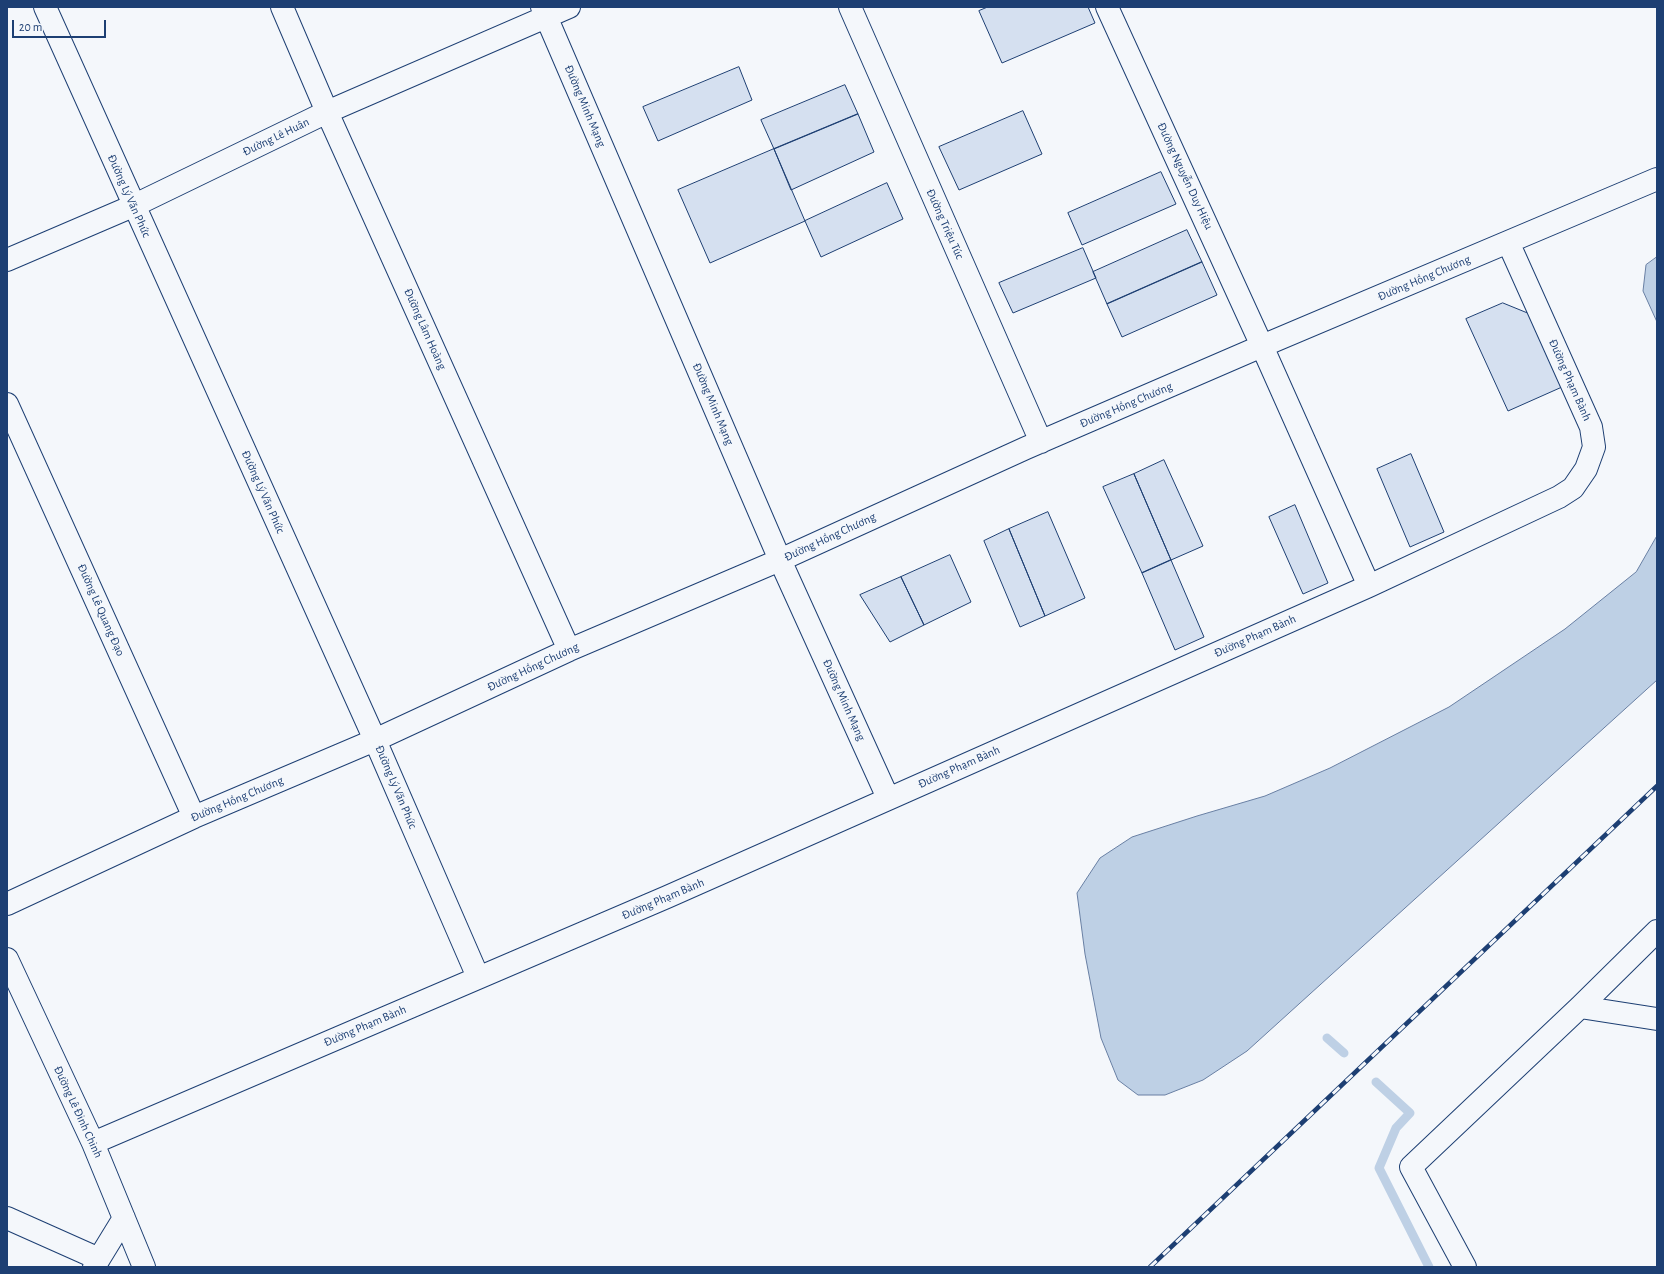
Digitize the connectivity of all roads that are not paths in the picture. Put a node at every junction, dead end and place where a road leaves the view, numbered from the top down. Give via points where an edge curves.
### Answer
1 (45, 7) edge
2 (282, 7) edge
3 (569, 7) edge
4 (850, 7) edge
5 (1107, 7) edge
6 (544, 12) edge
7 (327, 112) junction
8 (1657, 179) edge
9 (133, 206) junction
10 (1508, 242) junction
11 (7, 260) edge
12 (1262, 346) junction
13 (7, 404) edge
14 (1041, 442) junction
15 (780, 560) junction
16 (1369, 586) junction
17 (569, 650) junction
18 (375, 740) junction
19 (888, 798) junction
20 (194, 817) junction
21 (7, 904) edge
22 (1657, 931) edge
23 (7, 959) edge
24 (478, 977) junction
25 (1580, 1007) junction
26 (1657, 1019) edge
27 (93, 1143) junction
28 (7, 1218) edge
29 (124, 1218) junction
30 (96, 1263) edge
31 (144, 1267) edge
32 (1465, 1267) edge

1 - 9 street, Đường Lý Văn Phức
2 - 7 street, Đường Lâm Hoàng
3 - 6 street, Đường Lê Huân
4 - 14 street, Đường Triệu Túc
5 - 12 street, Đường Nguyễn Duy Hiệu
6 - 7 street, Đường Lê Huân
6 - 15 street, Đường Minh Mạng
7 - 9 street, Đường Lê Huân
7 - 17 street, Đường Lâm Hoàng
8 - 10 street, Đường Hồng Chương
9 - 11 street, Đường Lê Huân
9 - 18 street, Đường Lý Văn Phức
10 - 12 street, Đường Hồng Chương
10 - 16 street, Đường Phạm Bành via 1591,427 1594,447 1586,469 1573,488 1559,497
12 - 14 street, Đường Hồng Chương
12 - 16 street, Đường Nguyễn Duy Hiệu
13 - 20 street, Đường Lê Quang Đạo
14 - 15 street, Đường Hồng Chương
15 - 17 street, Đường Hồng Chương
15 - 19 street, Đường Minh Mạng
16 - 19 street, Đường Phạm Bành
17 - 18 street, Đường Hồng Chương
18 - 20 street, Đường Hồng Chương
18 - 24 street, Đường Lý Văn Phức
19 - 24 street, Đường Phạm Bành via 667,897
20 - 21 street, Đường Hồng Chương
22 - 25 street
23 - 27 street, Đường Lê Đinh Chinh
24 - 27 street, Đường Phạm Bành
25 - 26 street
25 - 32 street via 1411,1167
27 - 29 street, Đường Lê Đinh Chinh
28 - 30 street
29 - 30 street
29 - 31 street, Đường Lê Đinh Chinh

